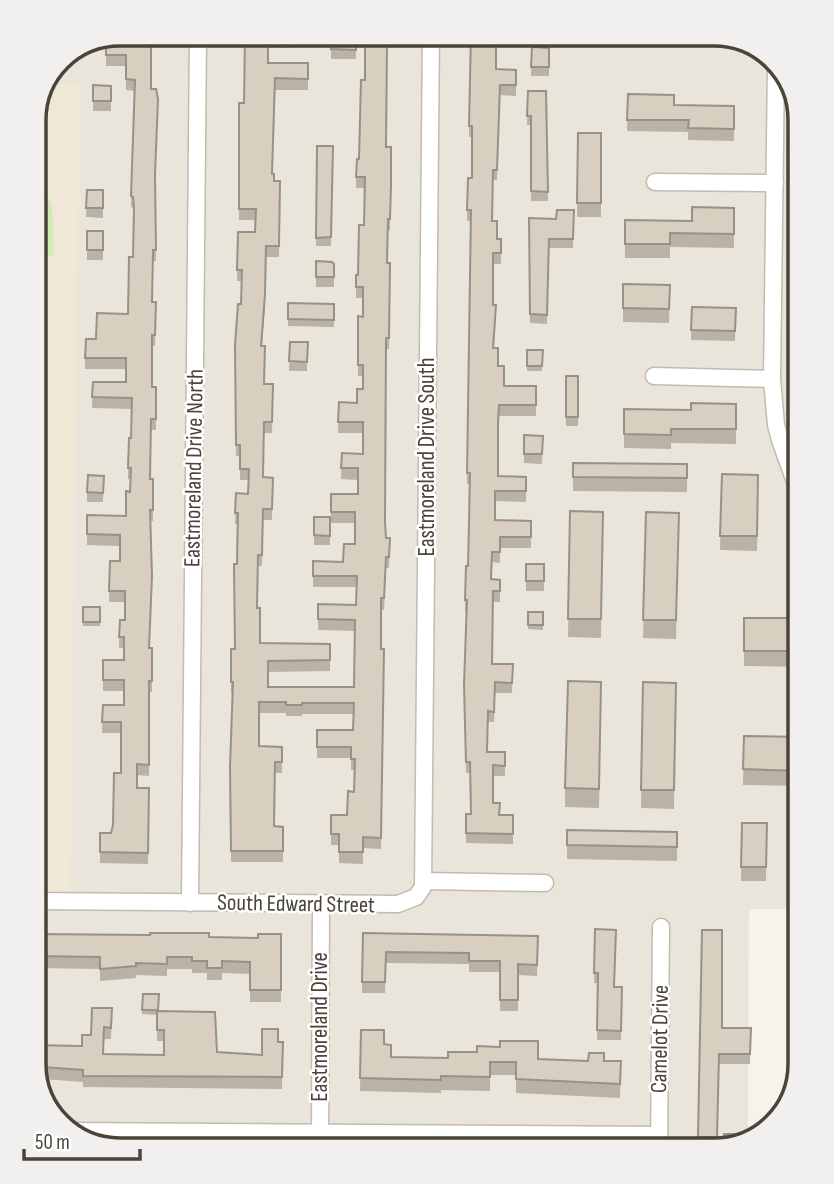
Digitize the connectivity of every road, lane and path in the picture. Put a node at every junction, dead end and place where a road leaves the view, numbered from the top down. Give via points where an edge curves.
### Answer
1 (198, 46) edge
2 (431, 46) edge
3 (776, 79) edge
4 (655, 182) dead end
5 (775, 183) junction
6 (654, 376) dead end
7 (772, 379) junction
8 (788, 462) edge
9 (424, 881) junction
10 (545, 883) dead end
11 (46, 901) edge
12 (190, 903) junction
13 (321, 904) junction
14 (661, 927) dead end
15 (85, 1130) edge
16 (320, 1132) junction
17 (320, 1138) edge
18 (505, 1138) edge
19 (659, 1138) edge

1 - 12 street, Eastmoreland Drive North
2 - 9 street, Eastmoreland Drive South
3 - 5 street
4 - 5 street
5 - 7 street
6 - 7 street
7 - 8 street via 778,434
9 - 10 street
9 - 13 street, South Edward Street via 420,892 405,903
11 - 12 street, South Edward Street
12 - 13 street, South Edward Street
13 - 16 street, Eastmoreland Drive
14 - 19 street, Camelot Drive
15 - 16 street
16 - 17 street, Eastmoreland Drive
16 - 18 street

